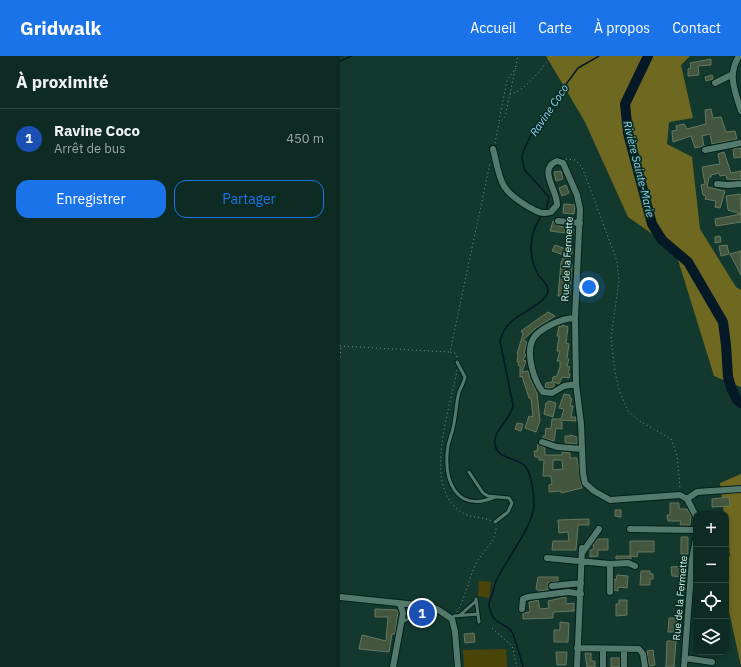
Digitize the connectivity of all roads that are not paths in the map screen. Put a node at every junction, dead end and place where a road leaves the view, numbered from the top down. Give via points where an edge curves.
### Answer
1 (739, 56) edge
2 (731, 76) junction
3 (715, 83) dead end
4 (741, 111) edge
5 (741, 143) edge
6 (493, 149) road end
7 (705, 150) dead end
8 (717, 184) dead end
9 (741, 184) edge
10 (558, 221) dead end
11 (580, 223) junction
12 (574, 318) junction
13 (457, 362) road end
14 (576, 384) junction
15 (542, 442) dead end
16 (582, 449) junction
17 (469, 472) dead end
18 (741, 489) edge
19 (495, 497) junction
20 (687, 499) junction
21 (693, 511) edge
22 (495, 522) road end
23 (599, 529) dead end
24 (630, 529) dead end
25 (693, 530) edge
26 (694, 547) edge
27 (547, 558) dead end
28 (581, 561) junction
29 (610, 564) junction
30 (635, 566) dead end
31 (581, 583) junction
32 (552, 586) dead end
33 (610, 592) dead end
34 (581, 594) junction
35 (340, 597) edge
36 (400, 604) junction
37 (418, 605) junction
38 (522, 609) dead end
39 (478, 614) junction
40 (459, 616) junction
41 (453, 618) junction
42 (402, 622) junction
43 (479, 622) dead end
44 (577, 648) junction
45 (602, 648) junction
46 (624, 649) junction
47 (685, 658) junction
48 (712, 662) dead end
49 (393, 667) edge
50 (458, 667) edge
51 (577, 667) edge
52 (603, 667) edge
53 (624, 667) edge
54 (645, 667) edge
55 (684, 667) edge

1 - 2 street via 732,68
2 - 3 street
2 - 4 street
5 - 7 street
6 - 11 street, Rue de la Fermette via 507,192 537,212 544,213 556,208 556,193 548,177 553,162 560,161 565,166 577,195
8 - 9 street
10 - 11 street
11 - 12 street, Rue de la Fermette
12 - 14 street, Rue de la Fermette
12 - 14 street via 562,319 538,333 532,340 530,351 536,378 543,392 552,393 564,386
13 - 19 lane via 465,378 459,393 448,445 451,481 458,496 464,500 480,502
14 - 16 street, Rue de la Fermette
15 - 16 street via 557,447
16 - 20 street, Rue de la Fermette via 585,483 605,498 616,500 680,495
17 - 19 lane via 483,493
18 - 20 street via 697,492
19 - 22 lane via 509,498 512,503 508,512
20 - 21 street
23 - 28 street via 582,550
24 - 25 street
26 - 47 street, Rue de la Fermette
27 - 28 street
28 - 29 street
28 - 31 street
29 - 30 street via 628,563
29 - 33 street
31 - 32 street
31 - 34 street
34 - 38 street via 568,592 528,597 523,599
34 - 44 street
35 - 36 street
36 - 37 street
36 - 42 street
37 - 41 street via 437,609
37 - 42 lane via 414,616
39 - 40 lane
39 - 40 lane via 476,600
39 - 43 lane
40 - 41 lane
41 - 50 street
42 - 49 street
44 - 45 street
44 - 51 street
45 - 46 street
45 - 52 street
46 - 53 street
46 - 54 street via 642,650
47 - 48 street
47 - 55 street, Rue de la Fermette

